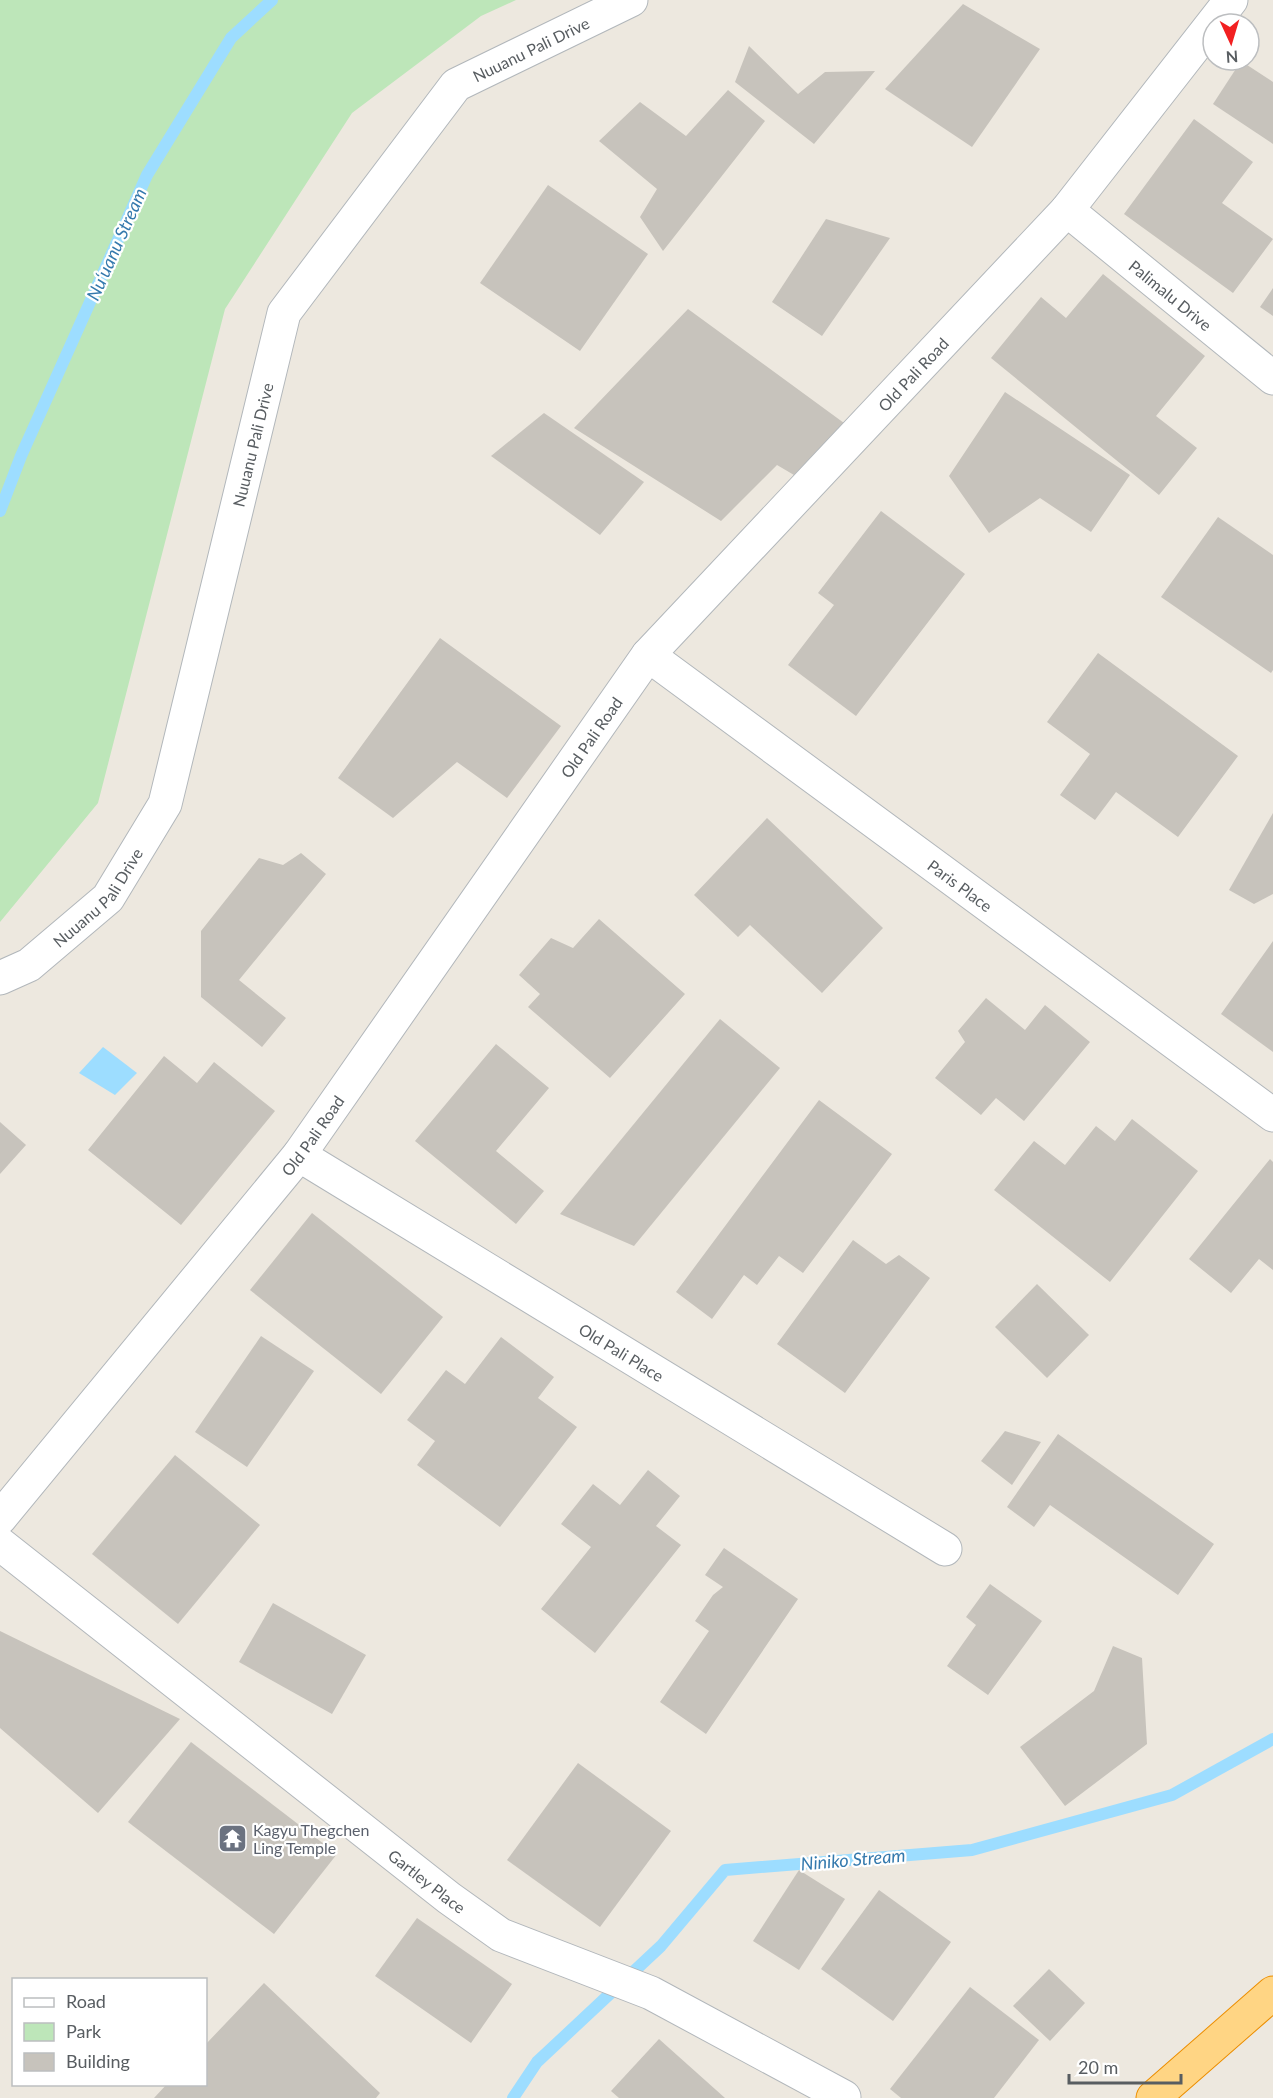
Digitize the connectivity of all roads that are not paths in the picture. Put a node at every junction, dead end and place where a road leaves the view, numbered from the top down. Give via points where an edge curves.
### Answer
1 (631, 0) edge
2 (1231, 0) edge
3 (1067, 210) junction
4 (1273, 378) edge
5 (648, 655) junction
6 (0, 978) edge
7 (1273, 1115) edge
8 (299, 1155) junction
9 (0, 1518) edge
10 (0, 1544) edge
11 (945, 1549) dead end
12 (1273, 1992) edge
13 (844, 2097) edge
14 (1153, 2098) edge

1 - 6 street, Nuuanu Pali Drive via 456,85 284,313 165,804 108,898 29,965
2 - 3 street, Old Pali Road
3 - 4 street, Palimalu Drive
3 - 5 street, Old Pali Road
5 - 7 street, Paris Place
5 - 8 street, Old Pali Road
8 - 9 street, Old Pali Road
8 - 11 street, Old Pali Place
10 - 13 street, Gartley Place via 501,1935 651,1994
12 - 14 highway

